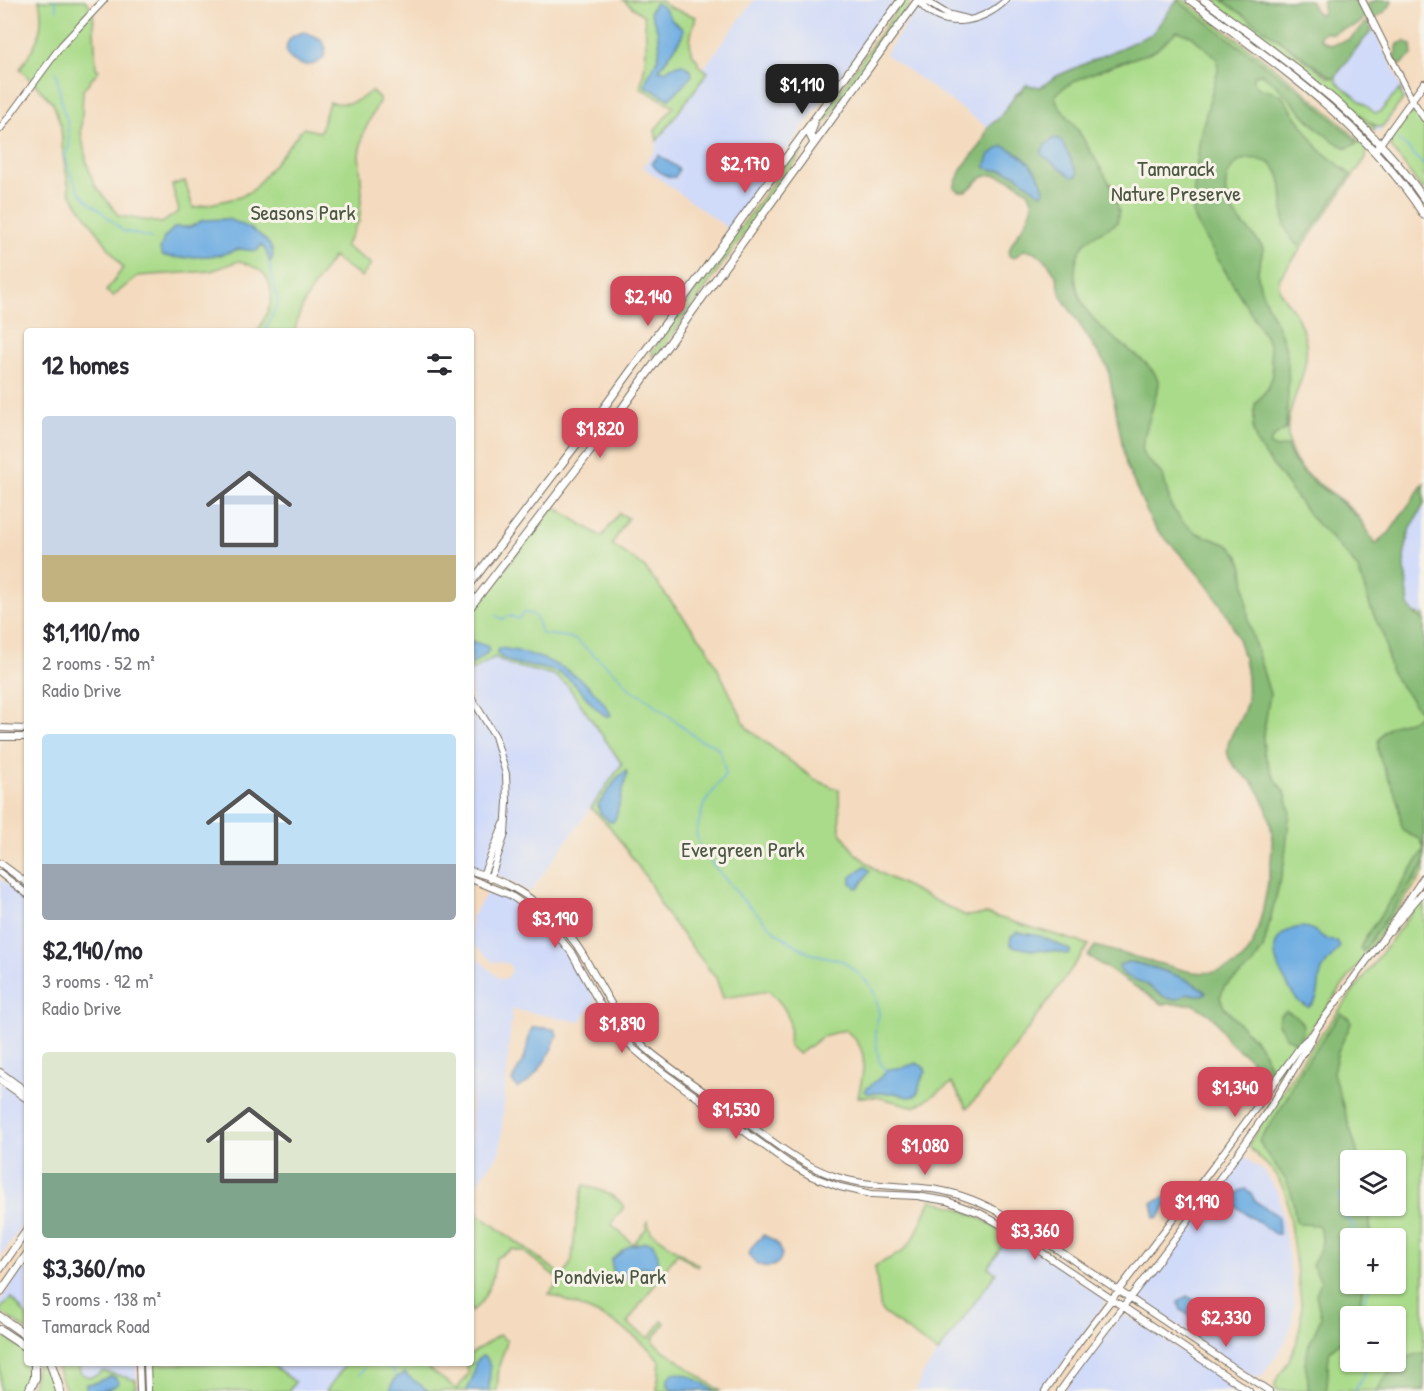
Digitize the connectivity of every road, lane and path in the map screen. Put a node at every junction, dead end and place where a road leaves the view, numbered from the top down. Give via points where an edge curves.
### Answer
1 (104, 0) edge
2 (901, 0) edge
3 (918, 0) edge
4 (1006, 0) edge
5 (1190, 0) edge
6 (1204, 0) edge
7 (1362, 0) edge
8 (1424, 83) edge
9 (1412, 100) junction
10 (822, 109) junction
11 (1424, 118) edge
12 (0, 129) edge
13 (802, 136) junction
14 (814, 143) junction
15 (1380, 144) junction
16 (1376, 151) junction
17 (795, 170) junction
18 (1424, 199) edge
19 (1424, 215) edge
20 (474, 579) edge
21 (474, 602) edge
22 (474, 706) edge
23 (0, 728) edge
24 (24, 729) edge
25 (0, 736) edge
26 (24, 737) edge
27 (505, 820) junction
28 (0, 863) edge
29 (474, 871) edge
30 (0, 873) edge
31 (484, 874) junction
32 (491, 877) junction
33 (1424, 877) edge
34 (474, 880) edge
35 (480, 882) junction
36 (24, 885) edge
37 (487, 885) junction
38 (1424, 891) edge
39 (1382, 940) junction
40 (1314, 1032) junction
41 (0, 1072) edge
42 (0, 1080) edge
43 (24, 1090) edge
44 (24, 1098) edge
45 (24, 1234) edge
46 (24, 1258) edge
47 (0, 1269) edge
48 (1119, 1291) junction
49 (0, 1293) edge
50 (1130, 1299) junction
51 (1112, 1300) junction
52 (1124, 1307) junction
53 (0, 1317) edge
54 (0, 1330) edge
55 (24, 1334) edge
56 (24, 1346) edge
57 (35, 1366) edge
58 (52, 1366) edge
59 (139, 1366) edge
60 (147, 1366) edge
61 (28, 1391) edge
62 (60, 1391) edge
63 (140, 1391) edge
64 (148, 1391) edge
65 (1045, 1391) edge
66 (1060, 1391) edge
67 (1250, 1391) edge
68 (1269, 1391) edge

1 - 12 street via 53,56
2 - 10 main road
3 - 4 street via 923,8 958,22 988,14
3 - 14 main road
5 - 16 main road via 1319,97
6 - 15 main road via 1320,87
7 - 9 street
8 - 9 street
9 - 11 street
9 - 15 street
10 - 13 main road
10 - 14 main road via 811,130
13 - 17 main road via 805,148
13 - 20 main road via 587,432
14 - 17 main road
15 - 16 street
15 - 18 main road
16 - 19 main road
17 - 21 main road
22 - 27 street via 495,736 504,764
23 - 24 street
25 - 26 street
27 - 31 street
27 - 32 street via 505,834
28 - 36 street
29 - 31 street
30 - 36 street
31 - 32 street
31 - 35 street
32 - 37 street
32 - 48 street via 534,901 566,931 616,1014 645,1047 792,1155 853,1182 936,1190 974,1200 1008,1217
33 - 39 street
34 - 35 street
35 - 37 street
37 - 51 street via 522,902 554,930 576,958 610,1021 639,1053 788,1163 840,1187 871,1194 939,1199 980,1212
38 - 39 street
39 - 40 street
40 - 48 street
40 - 50 street via 1242,1149
41 - 43 street
42 - 44 street
45 - 47 main road
46 - 49 main road
48 - 50 street
48 - 51 street
50 - 52 street
50 - 68 street
51 - 52 street
51 - 65 street
52 - 66 street
52 - 67 street
53 - 55 highway
54 - 56 highway
57 - 61 highway
58 - 62 highway
59 - 63 street
60 - 64 street

